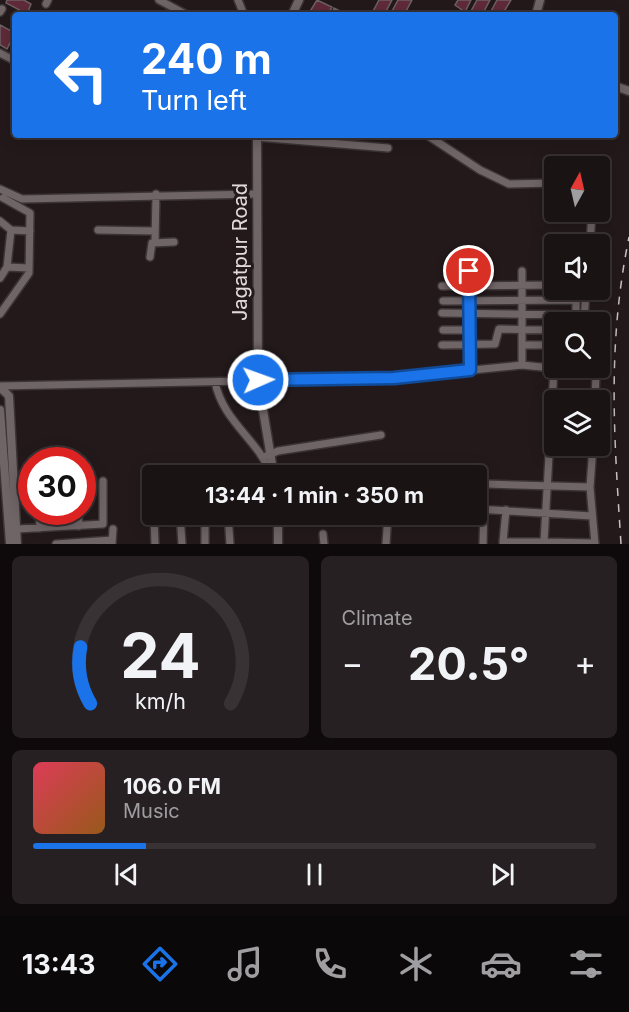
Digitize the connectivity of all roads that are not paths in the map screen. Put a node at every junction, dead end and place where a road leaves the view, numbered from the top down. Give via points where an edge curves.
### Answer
1 (159, 0) edge
2 (181, 12) edge
3 (257, 138) edge
4 (279, 138) edge
5 (432, 138) edge
6 (388, 148) dead end
7 (544, 183) edge
8 (156, 194) junction
9 (256, 194) junction
10 (1, 197) edge
11 (0, 221) edge
12 (11, 230) junction
13 (98, 230) dead end
14 (30, 231) junction
15 (155, 231) junction
16 (174, 242) dead end
17 (155, 243) junction
18 (150, 257) dead end
19 (7, 267) junction
20 (29, 268) junction
21 (469, 271) dead end
22 (522, 271) dead end
23 (0, 278) edge
24 (469, 285) junction
25 (522, 285) junction
26 (544, 285) edge
27 (442, 286) dead end
28 (470, 300) junction
29 (522, 300) junction
30 (544, 300) edge
31 (576, 300) edge
32 (443, 301) dead end
33 (576, 312) edge
34 (470, 313) junction
35 (0, 314) edge
36 (442, 314) dead end
37 (522, 314) junction
38 (544, 316) edge
39 (443, 330) dead end
40 (470, 330) junction
41 (522, 330) junction
42 (544, 330) edge
43 (470, 344) junction
44 (442, 345) dead end
45 (522, 345) junction
46 (544, 345) edge
47 (522, 365) junction
48 (544, 368) edge
49 (470, 370) junction
50 (553, 378) edge
51 (258, 380) junction
52 (215, 382) junction
53 (0, 386) edge
54 (0, 410) edge
55 (381, 435) dead end
56 (267, 456) junction
57 (592, 456) edge
58 (270, 465) edge
59 (103, 481) dead end
60 (487, 484) edge
61 (546, 485) junction
62 (590, 487) junction
63 (487, 509) edge
64 (506, 510) junction
65 (545, 513) junction
66 (592, 516) junction
67 (40, 525) edge
68 (154, 525) edge
69 (181, 525) edge
70 (205, 525) edge
71 (229, 525) edge
72 (278, 525) edge
73 (387, 525) edge
74 (482, 525) edge
75 (79, 526) joint
76 (40, 528) junction
77 (113, 529) dead end
78 (16, 530) junction
79 (323, 534) dead end
80 (112, 542) edge
81 (544, 542) junction
82 (10, 544) edge
83 (17, 544) edge
84 (56, 544) edge
85 (155, 544) edge
86 (182, 544) edge
87 (205, 544) edge
88 (230, 544) edge
89 (278, 544) edge
90 (324, 544) edge
91 (386, 544) edge
92 (483, 544) edge
93 (595, 544) edge

1 - 2 street
3 - 9 street, Jagatpur Road
4 - 6 street
5 - 7 street via 509,184
8 - 9 street
8 - 10 street
8 - 15 street
9 - 51 street, Jagatpur Road
10 - 14 street via 29,211
11 - 12 street
12 - 14 street
12 - 19 street
13 - 15 street
14 - 20 street
15 - 17 street
16 - 17 street
17 - 18 street via 150,245
19 - 20 street
19 - 23 street
20 - 35 street via 26,279
21 - 24 street
22 - 25 street
24 - 25 street
24 - 27 street
24 - 28 street
25 - 26 street
25 - 29 street
28 - 29 street
28 - 32 street
28 - 34 street
29 - 30 street
29 - 37 street
31 - 33 street
34 - 36 street
34 - 37 street
34 - 40 street
37 - 38 street
37 - 41 street
39 - 40 street
40 - 43 street
41 - 42 street
41 - 43 street via 500,329 495,344
41 - 45 street
43 - 44 street
43 - 49 street
45 - 46 street
45 - 47 street
47 - 48 street
47 - 49 street
49 - 51 street via 394,378
50 - 61 street
51 - 52 street
51 - 56 street, Jagatpur Road
52 - 53 street
52 - 56 street, Jagatpur Road via 219,399
53 - 78 street via 9,396
54 - 82 street
55 - 56 street
56 - 58 street, Jagatpur Road
57 - 62 street
59 - 75 street via 104,522
60 - 61 street
61 - 62 street
61 - 65 street
62 - 66 street
63 - 64 street
64 - 65 street
64 - 81 street via 503,542
65 - 66 street
65 - 81 street
66 - 93 street
67 - 76 street
68 - 85 street
69 - 86 street
70 - 87 street
71 - 88 street
72 - 89 street
73 - 91 street
74 - 92 street
75 - 76 street
76 - 78 street
77 - 80 street
78 - 83 street
79 - 90 street
80 - 84 street
81 - 93 street

